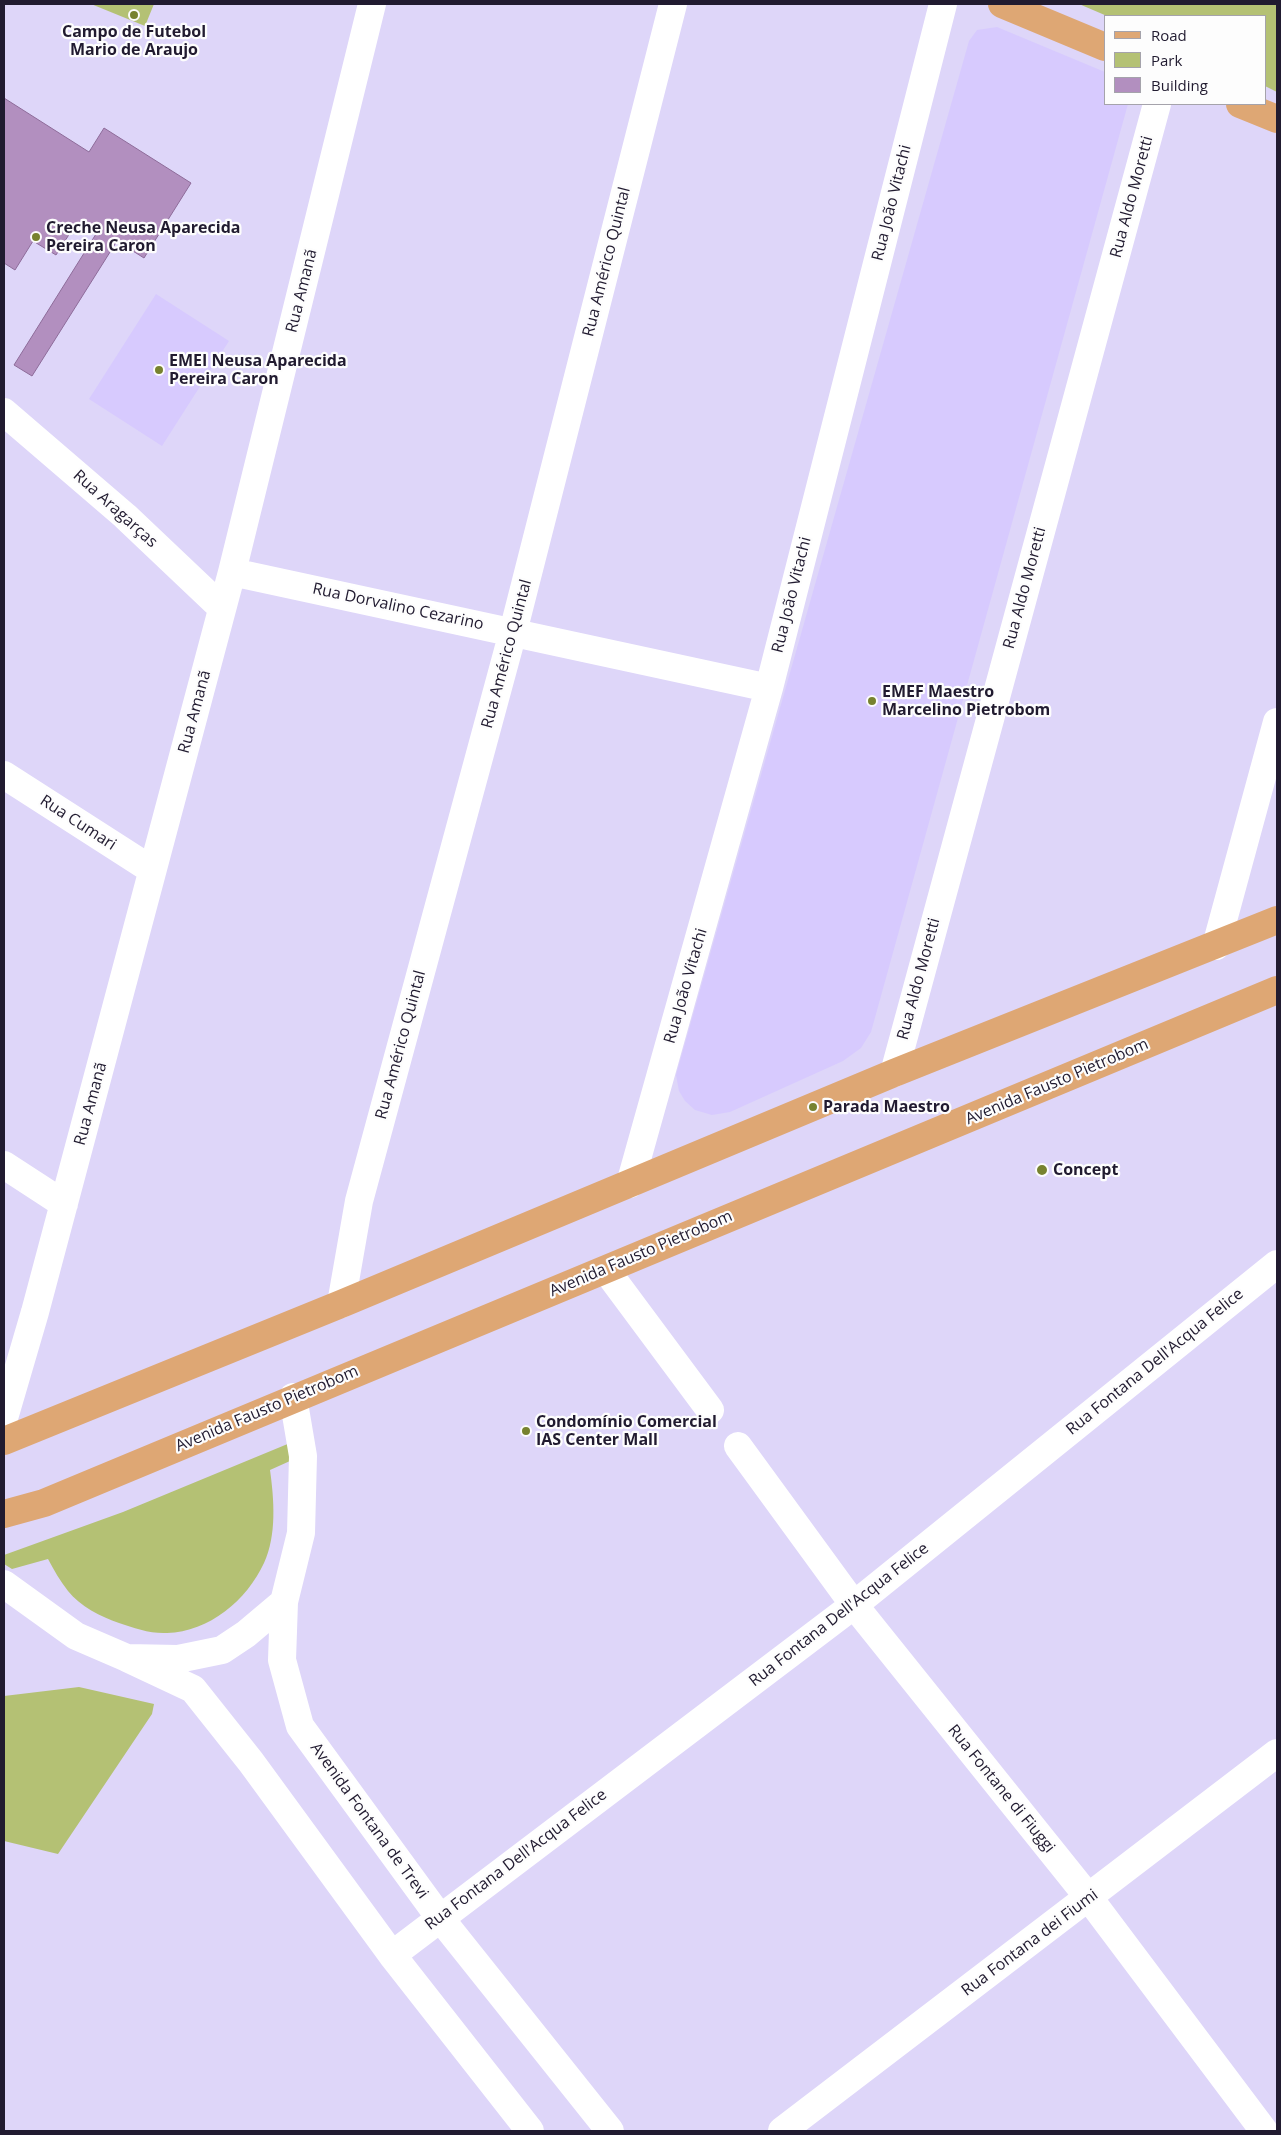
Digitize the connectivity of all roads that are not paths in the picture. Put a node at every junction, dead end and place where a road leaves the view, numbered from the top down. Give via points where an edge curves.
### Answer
1 (372, 4) edge
2 (673, 4) edge
3 (943, 4) edge
4 (1002, 4) edge
5 (1104, 47) edge
6 (1157, 105) edge
7 (1242, 105) edge
8 (1277, 119) edge
9 (4, 412) edge
10 (232, 572) junction
11 (222, 608) junction
12 (513, 632) junction
13 (768, 688) junction
14 (1277, 722) edge
15 (4, 775) edge
16 (152, 870) junction
17 (1277, 920) edge
18 (1216, 946) junction
19 (1277, 990) edge
20 (894, 1073) junction
21 (4, 1165) edge
22 (630, 1184) junction
23 (64, 1204) junction
24 (1277, 1264) edge
25 (606, 1270) junction
26 (342, 1304) junction
27 (10, 1378) edge
28 (294, 1397) junction
29 (710, 1410) dead end
30 (4, 1418) edge
31 (4, 1441) edge
32 (738, 1446) dead end
33 (4, 1514) edge
34 (4, 1584) edge
35 (284, 1602) junction
36 (854, 1605) junction
37 (127, 1658) junction
38 (1277, 1753) edge
39 (1089, 1898) junction
40 (440, 1918) junction
41 (392, 1955) junction
42 (530, 2131) edge
43 (610, 2131) edge
44 (782, 2131) edge
45 (1264, 2131) edge

1 - 10 street, Rua Amanã
2 - 12 street, Rua Américo Quintal
3 - 13 street, Rua João Vitachi
4 - 5 main road
6 - 20 street, Rua Aldo Moretti
7 - 8 main road
9 - 11 street, Rua Aragarças via 125,516
10 - 11 street, Rua Amanã
10 - 12 street, Rua Dorvalino Cezarino
11 - 16 street, Rua Amanã
12 - 13 street, Rua Dorvalino Cezarino
12 - 26 street, Rua Américo Quintal via 359,1201
13 - 22 street, Rua João Vitachi
14 - 18 street
15 - 16 street, Rua Cumari
16 - 23 street, Rua Amanã
17 - 18 main road
18 - 20 main road
19 - 25 main road, Avenida Fausto Pietrobom
20 - 22 main road
21 - 23 street
22 - 26 main road
23 - 27 street, Rua Amanã
24 - 36 street, Rua Fontana Dell'Acqua Felice
25 - 28 main road, Avenida Fausto Pietrobom
25 - 29 street
26 - 31 main road
27 - 30 street, Rua Amanã
28 - 33 main road, Avenida Fausto Pietrobom via 44,1503
28 - 35 street, Avenida Fontana de Trevi via 303,1456 301,1533
32 - 36 street, Rua Fontane di Fiuggi
34 - 37 street via 76,1636
35 - 37 street via 222,1650 178,1659
35 - 40 street, Avenida Fontana de Trevi via 282,1660 300,1726
36 - 39 street, Rua Fontane di Fiuggi
36 - 40 street, Rua Fontana Dell'Acqua Felice
37 - 41 street via 193,1689 251,1762
38 - 39 street, Rua Fontana dei Fiumi
39 - 44 street, Rua Fontana dei Fiumi
39 - 45 street, Rua Fontane di Fiuggi
40 - 41 street, Rua Fontana Dell'Acqua Felice
40 - 43 street, Avenida Fontana de Trevi
41 - 42 street

